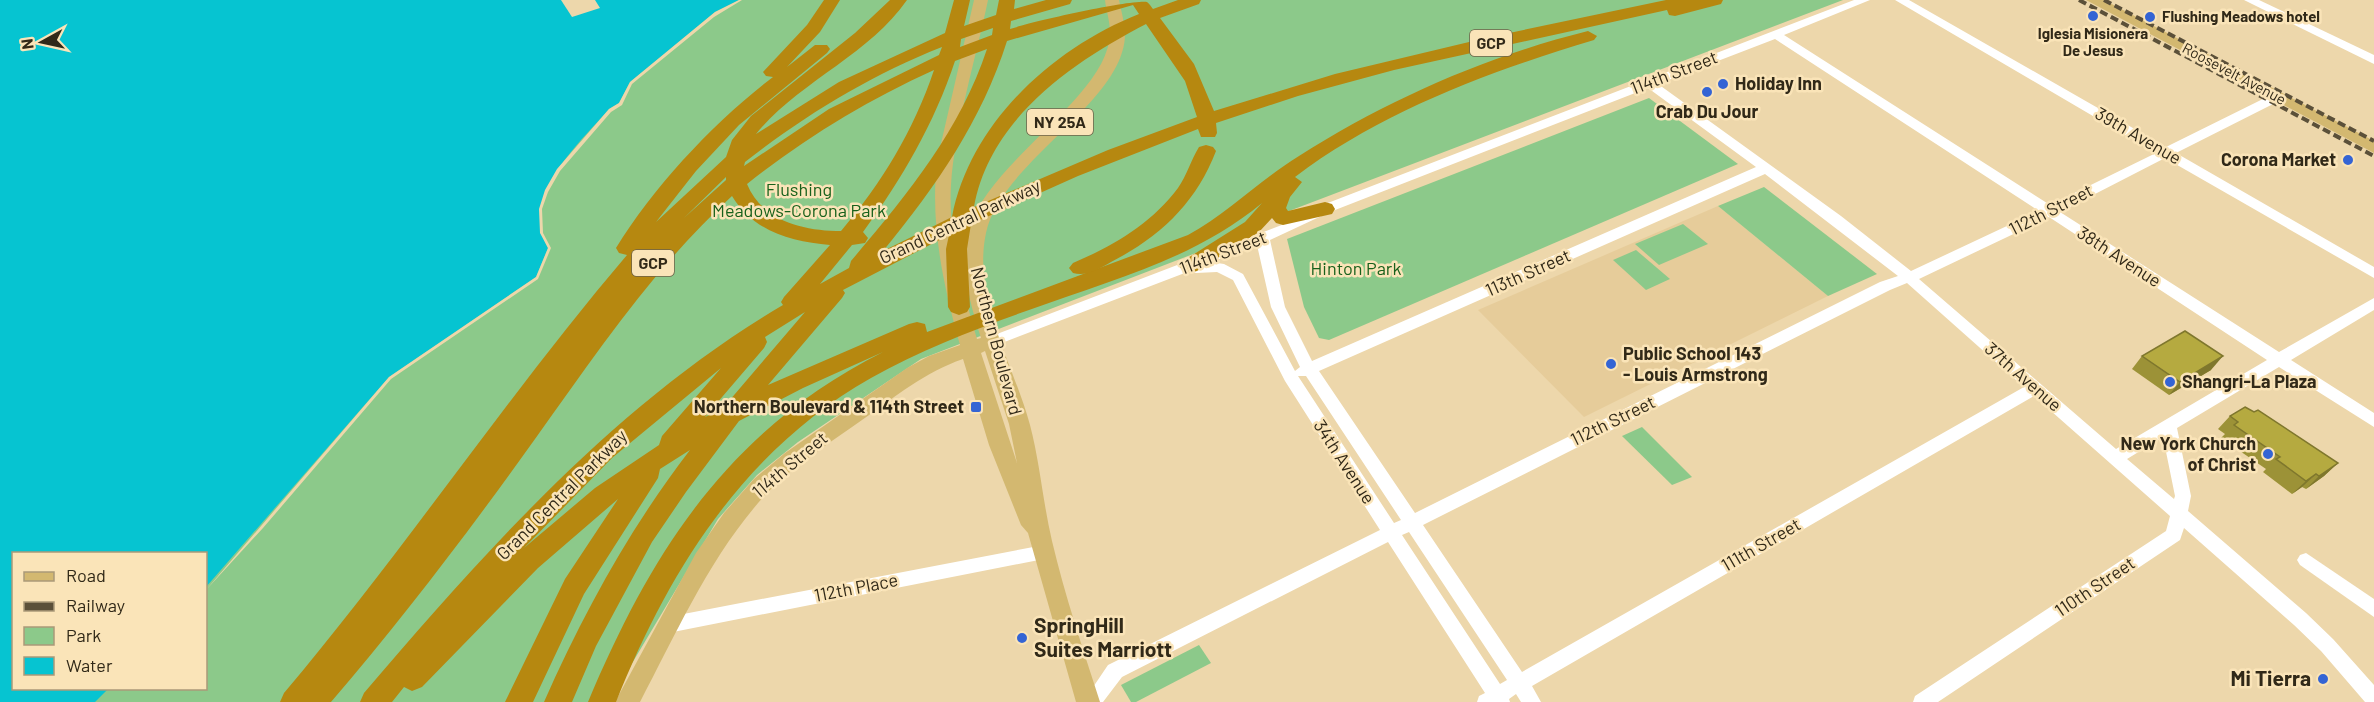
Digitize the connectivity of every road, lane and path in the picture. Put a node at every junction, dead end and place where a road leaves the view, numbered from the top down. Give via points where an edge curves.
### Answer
1 (832, 0) edge
2 (879, 0) edge
3 (899, 0) edge
4 (962, 0) edge
5 (979, 0) edge
6 (1007, 0) edge
7 (1058, 0) edge
8 (1064, 0) edge
9 (1112, 0) edge
10 (1131, 0) edge
11 (1137, 0) edge
12 (1193, 0) edge
13 (1689, 0) edge
14 (1715, 0) edge
15 (1864, 0) edge
16 (1901, 0) edge
17 (2093, 0) edge
18 (2250, 0) edge
19 (1035, 9) junction
20 (968, 24) junction
21 (1775, 34) junction
22 (958, 59) junction
23 (2374, 60) edge
24 (1649, 82) junction
25 (2277, 97) junction
26 (1332, 145) junction
27 (2374, 148) edge
28 (1206, 151) junction
29 (2166, 152) junction
30 (1766, 168) junction
31 (1034, 186) junction
32 (1280, 197) junction
33 (1325, 209) junction
34 (2049, 212) junction
35 (1265, 214) junction
36 (648, 218) junction
37 (1262, 237) junction
38 (959, 247) junction
39 (1190, 266) junction
40 (2374, 273) edge
41 (1168, 274) junction
42 (1909, 278) junction
43 (1047, 294) junction
44 (2374, 303) edge
45 (959, 308) joint
46 (991, 333) junction
47 (968, 341) junction
48 (2279, 360) junction
49 (1309, 369) junction
50 (1290, 377) junction
51 (2035, 388) junction
52 (508, 419) junction
53 (2374, 421) edge
54 (2169, 426) junction
55 (2115, 458) junction
56 (2179, 514) junction
57 (1412, 522) junction
58 (1390, 533) junction
59 (1044, 552) junction
60 (2307, 560) dead end
61 (2374, 609) edge
62 (668, 624) junction
63 (1519, 683) junction
64 (2366, 698) edge
65 (1495, 700) edge
66 (294, 702) edge
67 (313, 702) edge
68 (374, 702) edge
69 (387, 702) edge
70 (519, 702) edge
71 (558, 702) edge
72 (602, 702) edge
73 (627, 702) edge
74 (1090, 702) edge
75 (1532, 702) edge
76 (1922, 702) edge

1 - 36 highway via 804,40 717,127
2 - 36 highway via 732,120
3 - 31 highway via 879,21 758,120 740,144 734,165 737,186 745,201 779,227 804,235 871,237 915,227
4 - 20 highway
5 - 20 highway
6 - 71 highway via 985,77 942,158 892,225 739,402 690,465 621,571 592,624
7 - 19 highway
8 - 19 highway, GCP
9 - 38 main road, Northern Boulevard / NY 25A via 1118,22 1115,52 1106,71 997,187
10 - 67 highway, GCP via 1013,34 900,79 809,129 724,192 640,278 406,592
11 - 28 highway via 1200,94 1208,126
12 - 38 highway via 1098,40 1041,81 996,131 978,165 966,200
13 - 31 highway, Grand Central Parkway / GCP via 1408,61 1303,89 1176,130
14 - 26 highway via 1502,63 1399,108
15 - 21 street, 114th Street
16 - 29 street, 39th Avenue
17 - 25 main road, Roosevelt Avenue
18 - 23 street
19 - 52 highway, GCP via 944,40 877,69 814,104 747,150 698,191 654,237
20 - 22 highway
20 - 22 main road, Northern Boulevard / NY 25A
21 - 24 street, 114th Street
21 - 34 street, 38th Avenue
22 - 38 main road, Northern Boulevard / NY 25A via 942,210
22 - 70 highway via 875,210 670,443 637,488 588,564
24 - 30 street, 37th Avenue
24 - 33 street, 114th Street
25 - 27 main road, Roosevelt Avenue
25 - 29 street, 112th Street
26 - 32 highway
26 - 43 highway via 1202,236
28 - 43 highway via 1190,198 1163,231 1114,265
28 - 69 highway via 1196,176 1176,205 1116,252 817,370 725,417 660,457 566,527
29 - 34 street, 112th Street
29 - 40 street, 39th Avenue
30 - 42 street, 37th Avenue
30 - 49 street, 113th Street
31 - 68 highway, Grand Central Parkway / GCP via 880,259 820,293 685,383 602,452 535,517
32 - 33 highway via 1276,209 1283,218
32 - 35 highway
33 - 37 street, 114th Street
34 - 42 street, 112th Street
34 - 48 street, 38th Avenue
35 - 37 highway
35 - 39 highway via 1248,230
36 - 52 highway
37 - 39 street, 114th Street
37 - 49 street, 34th Avenue via 1278,307
38 - 45 highway
38 - 46 main road, Northern Boulevard / NY 25A via 974,270
39 - 41 street, 114th Street
41 - 46 street, 114th Street
41 - 50 street, 34th Avenue via 1208,267 1234,273
42 - 51 street, 37th Avenue
42 - 57 street, 112th Street via 1885,286
43 - 72 highway via 933,338 869,368 811,406 760,448 716,495 680,543 637,620
44 - 48 street
45 - 47 main road, Northern Boulevard
46 - 47 main road, 114th Street
46 - 59 main road, Northern Boulevard via 1019,426
47 - 59 main road, Northern Boulevard via 1000,446
47 - 62 main road, 114th Street via 914,373 770,478 714,545
48 - 53 street, 38th Avenue
48 - 54 street
49 - 50 street, 113th Street
49 - 57 street, 34th Avenue
50 - 58 street, 34th Avenue
51 - 55 street, 37th Avenue
51 - 63 street, 111th Street
52 - 66 highway, GCP via 380,594
54 - 55 street
54 - 56 street, 110th Street via 2183,496
55 - 56 street, 37th Avenue
56 - 64 street, 37th Avenue via 2307,626
56 - 76 street, 110th Street via 2174,535
57 - 58 street, 112th Street
57 - 63 street, 34th Avenue
58 - 65 street, 34th Avenue
58 - 74 street, 112th Street via 1115,671
59 - 62 street, 112th Place
59 - 74 main road, Northern Boulevard
60 - 61 street
62 - 73 main road, 114th Street
63 - 65 street, 111th Street
63 - 75 street, 34th Avenue

